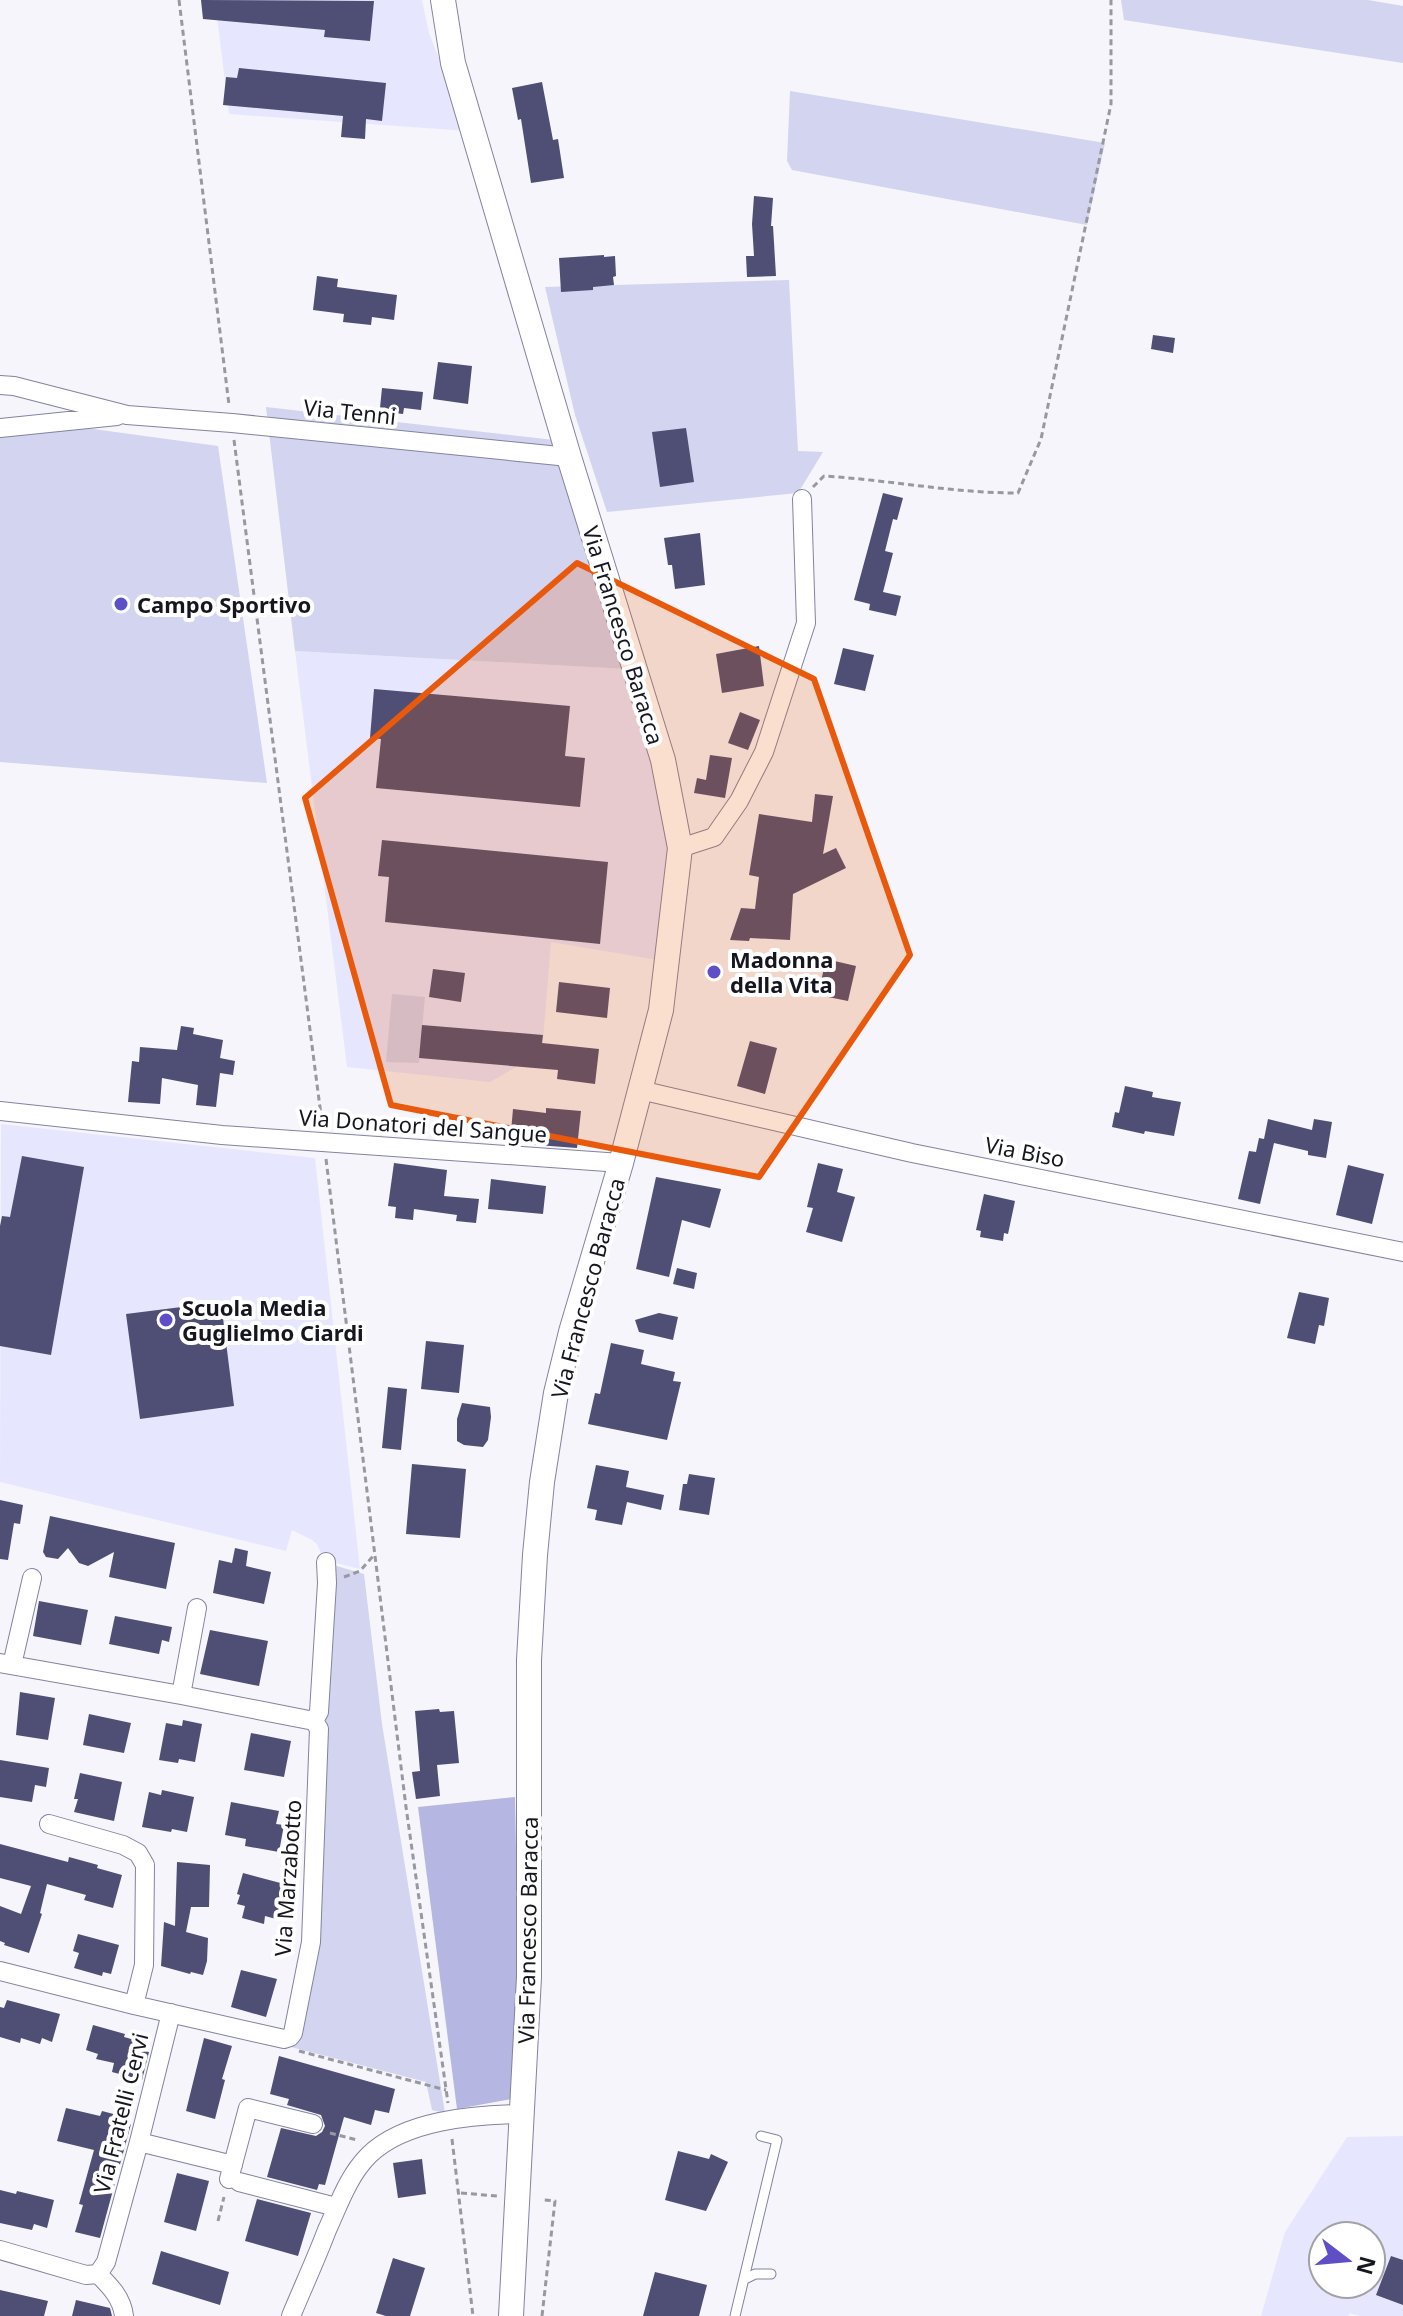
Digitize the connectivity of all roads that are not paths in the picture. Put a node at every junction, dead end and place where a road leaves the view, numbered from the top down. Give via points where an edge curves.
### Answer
1 (443, 0) edge
2 (0, 385) edge
3 (42, 393) junction
4 (127, 415) junction
5 (38, 425) junction
6 (0, 428) edge
7 (569, 457) junction
8 (802, 499) road end
9 (680, 848) junction
10 (640, 1090) junction
11 (0, 1111) edge
12 (621, 1163) junction
13 (1403, 1252) edge
14 (326, 1562) dead end
15 (32, 1578) dead end
16 (197, 1608) dead end
17 (6, 1664) edge
18 (181, 1695) junction
19 (314, 1721) junction
20 (49, 1824) dead end
21 (0, 1971) edge
22 (134, 2005) junction
23 (171, 2013) junction
24 (290, 2037) joint
25 (521, 2114) junction
26 (313, 2124) road end
27 (761, 2136) dead end
28 (139, 2142) junction
29 (234, 2176) junction
30 (336, 2207) junction
31 (0, 2250) edge
32 (98, 2274) junction
33 (771, 2274) dead end
34 (745, 2279) junction
35 (124, 2316) edge
36 (291, 2316) edge
37 (511, 2316) edge
38 (735, 2316) edge

1 - 7 street, Via Francesco Baracca via 453,63
2 - 3 street, Via Tenni
3 - 4 street, Via Tenni
3 - 5 street
4 - 5 street, Via Tenni
4 - 7 street, Via Tenni
5 - 6 street, Via Tenni
7 - 9 street, Via Francesco Baracca via 663,760
8 - 9 street via 806,623 764,752 714,837
9 - 10 street, Via Francesco Baracca via 661,1010
10 - 12 street, Via Francesco Baracca
10 - 13 street, Via Biso via 912,1153
11 - 12 street, Via Donatori del Sangue via 222,1135
12 - 25 street, Via Francesco Baracca via 567,1347 539,1511 529,1660 529,1977
14 - 19 street, Via Marzabotto via 319,1712
15 - 17 street
16 - 18 street
17 - 18 street
18 - 19 street
19 - 24 street, Via Marzabotto via 319,1729 311,1942
20 - 22 street via 123,1845 138,1853 145,1865 146,1943
21 - 22 street
22 - 23 street
23 - 24 street, Via Fratelli Cervi
23 - 28 street, Via Fratelli Cervi
25 - 30 street via 450,2120 381,2145 368,2156
25 - 37 street, Via Francesco Baracca
26 - 29 street via 248,2108
27 - 34 lane via 777,2140
28 - 29 street
28 - 32 street, Via Fratelli Cervi via 106,2262
29 - 30 street
30 - 36 street
31 - 32 street
32 - 35 street via 115,2292
33 - 34 lane
34 - 38 lane

